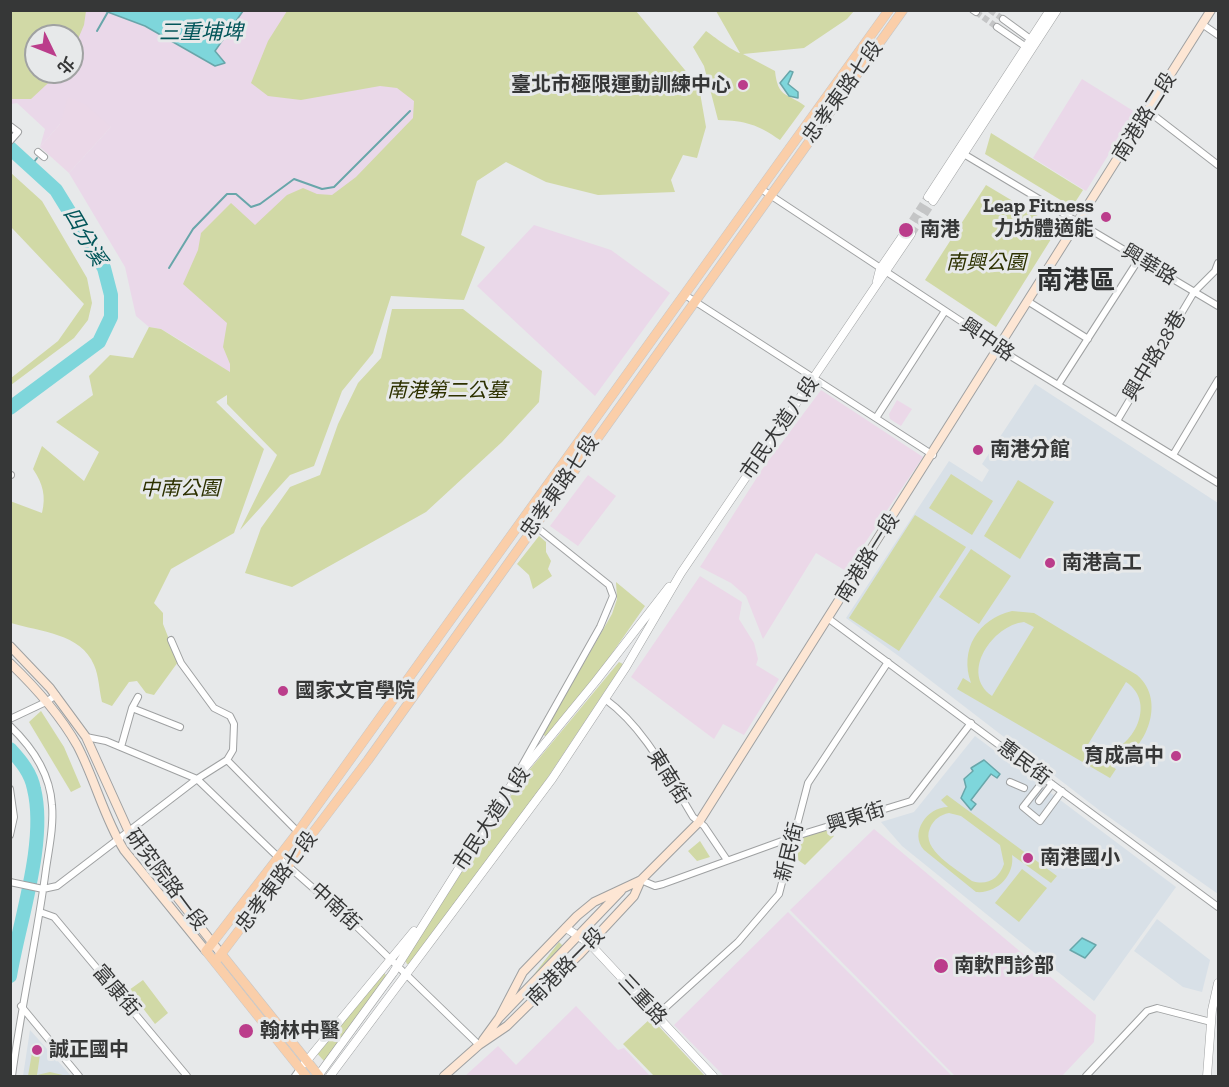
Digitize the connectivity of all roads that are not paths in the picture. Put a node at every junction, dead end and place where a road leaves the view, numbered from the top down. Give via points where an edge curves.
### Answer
1 (889, 10) edge
2 (903, 10) edge
3 (1050, 10) edge
4 (1057, 10) edge
5 (1211, 10) edge
6 (1003, 20) tunnel mouth
7 (1202, 24) junction
8 (998, 27) tunnel mouth
9 (1218, 36) edge
10 (1034, 41) junction
11 (1028, 49) junction
12 (1148, 111) junction
13 (10, 126) edge
14 (14, 137) edge
15 (38, 152) dead end
16 (961, 152) junction
17 (44, 157) dead end
18 (1218, 165) edge
19 (765, 192) junction
20 (930, 199) tunnel mouth
21 (1078, 224) junction
22 (909, 232) tunnel mouth
23 (1138, 259) junction
24 (1218, 263) edge
25 (883, 271) junction
26 (1194, 292) junction
27 (690, 298) junction
28 (1029, 302) junction
29 (1218, 306) edge
30 (945, 311) junction
31 (1088, 339) junction
32 (1000, 348) junction
33 (815, 379) junction
34 (1218, 380) edge
35 (1058, 385) junction
36 (876, 418) junction
37 (1117, 421) junction
38 (933, 455) junction
39 (1173, 455) junction
40 (1218, 472) edge
41 (1216, 481) edge
42 (534, 525) junction
43 (681, 573) junction
44 (829, 618) junction
45 (171, 640) dead end
46 (10, 646) edge
47 (614, 658) junction
48 (888, 662) junction
49 (10, 663) edge
50 (626, 667) junction
51 (56, 695) junction
52 (138, 697) dead end
53 (605, 699) junction
54 (46, 702) junction
55 (132, 708) junction
56 (10, 718) edge
57 (970, 723) junction
58 (10, 726) edge
59 (180, 727) dead end
60 (86, 737) junction
61 (121, 747) junction
62 (226, 760) junction
63 (197, 779) junction
64 (1045, 779) junction
65 (514, 781) junction
66 (1010, 782) dead end
67 (1052, 784) junction
68 (1024, 788) dead end
69 (10, 789) edge
70 (1062, 791) junction
71 (1040, 801) dead end
72 (699, 822) junction
73 (298, 832) junction
74 (128, 833) junction
75 (10, 835) edge
76 (793, 837) junction
77 (118, 842) junction
78 (279, 858) junction
79 (727, 860) junction
80 (289, 865) junction
81 (641, 880) junction
82 (12, 883) edge
83 (625, 888) junction
84 (41, 889) junction
85 (434, 907) junction
86 (1218, 907) edge
87 (40, 912) junction
88 (566, 928) junction
89 (579, 937) junction
90 (590, 945) junction
91 (210, 947) junction
92 (222, 954) junction
93 (390, 959) junction
94 (215, 962) junction
95 (397, 966) junction
96 (406, 975) junction
97 (1218, 983) edge
98 (21, 1006) junction
99 (656, 1016) junction
100 (499, 1018) junction
101 (1211, 1022) junction
102 (479, 1045) junction
103 (302, 1071) edge
104 (1090, 1075) edge
105 (318, 1076) edge
106 (12, 1077) edge
107 (80, 1077) edge
108 (187, 1077) edge
109 (330, 1077) edge
110 (444, 1077) edge
111 (713, 1077) edge
112 (1207, 1077) edge

1 - 19 main road, 忠孝東路七段
2 - 19 main road, 忠孝東路七段
3 - 10 street
4 - 10 street
5 - 7 main road, 南港路二段
6 - 10 street
7 - 9 street
7 - 12 main road, 南港路二段
8 - 11 street
10 - 11 street
11 - 16 street
12 - 18 street
12 - 21 main road, 南港路二段
13 - 14 street
15 - 17 street
16 - 20 street
16 - 21 street, 興華路
19 - 25 street, 興中路
19 - 27 main road, 忠孝東路七段
21 - 23 street, 興華路
21 - 28 main road, 南港路一段
22 - 25 street, 市民大道八段
23 - 26 street, 興華路
23 - 31 street
24 - 26 street, 興中路28巷
25 - 30 street, 興中路
25 - 33 street, 市民大道八段
26 - 29 street, 興華路
26 - 37 street, 興中路28巷
27 - 33 street
27 - 42 main road, 忠孝東路七段
27 - 73 main road, 忠孝東路七段
28 - 31 street
28 - 32 main road, 南港路一段
30 - 32 street, 興中路
30 - 36 street
31 - 35 street
32 - 35 street, 興中路
32 - 38 main road, 南港路一段
33 - 36 street
33 - 43 street, 市民大道八段
34 - 39 street
35 - 37 street, 興中路
36 - 38 street
37 - 39 street, 興中路
38 - 44 main road, 南港路一段
39 - 41 street, 興中路
40 - 41 street
42 - 65 street via 609,585 613,596 600,627
42 - 80 main road, 忠孝東路七段
43 - 47 street, 市民大道八段
43 - 50 street, 市民大道八段
44 - 48 street, 惠民街
44 - 72 main road, 南港路一段
45 - 62 street via 181,663 214,708 230,716 234,724 233,750
46 - 51 main road, 研究院路一段
47 - 50 street via 624,660
47 - 65 street, 市民大道八段
48 - 57 street, 惠民街
48 - 76 street, 新民街 via 808,783
49 - 54 main road, 研究院路一段
50 - 53 street, 市民大道八段
51 - 54 street
51 - 60 main road, 研究院路一段
52 - 55 street
53 - 72 street, 東南街 via 622,712 644,739
53 - 96 street, 市民大道八段 via 503,848
54 - 56 street
54 - 77 main road, 研究院路一段 via 77,745
55 - 59 street
55 - 61 street
57 - 64 street, 惠民街
57 - 76 street, 興東街 via 911,801
58 - 84 street via 33,750 50,788 52,823
60 - 61 street, 中南街
60 - 74 main road, 研究院路一段
61 - 63 street, 中南街
62 - 63 street
62 - 73 street
63 - 74 street
63 - 78 street, 中南街
64 - 67 street, 惠民街
64 - 70 street via 1023,807 1040,821
65 - 85 street, 市民大道八段
66 - 68 street
67 - 70 street, 惠民街
67 - 71 street
69 - 75 street via 14,817
70 - 86 street, 惠民街
72 - 79 street, 東南街
72 - 81 main road, 南港路一段
73 - 78 main road, 忠孝東路七段
74 - 77 street
74 - 91 main road, 研究院路一段
76 - 79 street, 興東街
76 - 99 street, 新民街 via 778,894 738,942
77 - 84 street via 57,886
77 - 91 main road, 研究院路一段
78 - 80 street, 中南街
78 - 91 main road, 忠孝東路七段
79 - 81 street, 興東街 via 656,886
80 - 92 main road, 忠孝東路七段
80 - 93 street, 中南街
81 - 83 main road, 南港路一段
81 - 90 main road, 南港路一段 via 634,896
82 - 84 street
83 - 88 main road via 594,902
83 - 89 main road, 南港路一段
84 - 87 street
85 - 93 street
85 - 95 street, 市民大道八段
87 - 98 street
87 - 108 street, 富康街 via 54,917
88 - 89 street, 三重路
88 - 100 main road via 523,972
89 - 90 street, 三重路
89 - 100 main road, 南港路一段
90 - 99 street, 三重路
90 - 102 main road, 南港路一段 via 507,1026
91 - 92 main road, 研究院路一段
91 - 94 main road, 研究院路一段
92 - 94 main road, 忠孝東路七段
92 - 103 main road, 研究院路一段
93 - 95 street, 中南街
93 - 103 street
94 - 103 main road, 研究院路一段
95 - 96 street, 中南街
95 - 105 street, 市民大道八段
96 - 102 street, 中南街
96 - 109 street, 市民大道八段
97 - 101 street
98 - 106 street
98 - 107 street
99 - 111 street, 三重路
100 - 102 main road, 南港路一段
101 - 104 street via 1150,1009
101 - 112 street
102 - 110 main road, 南港路一段
103 - 105 main road, 研究院路一段

